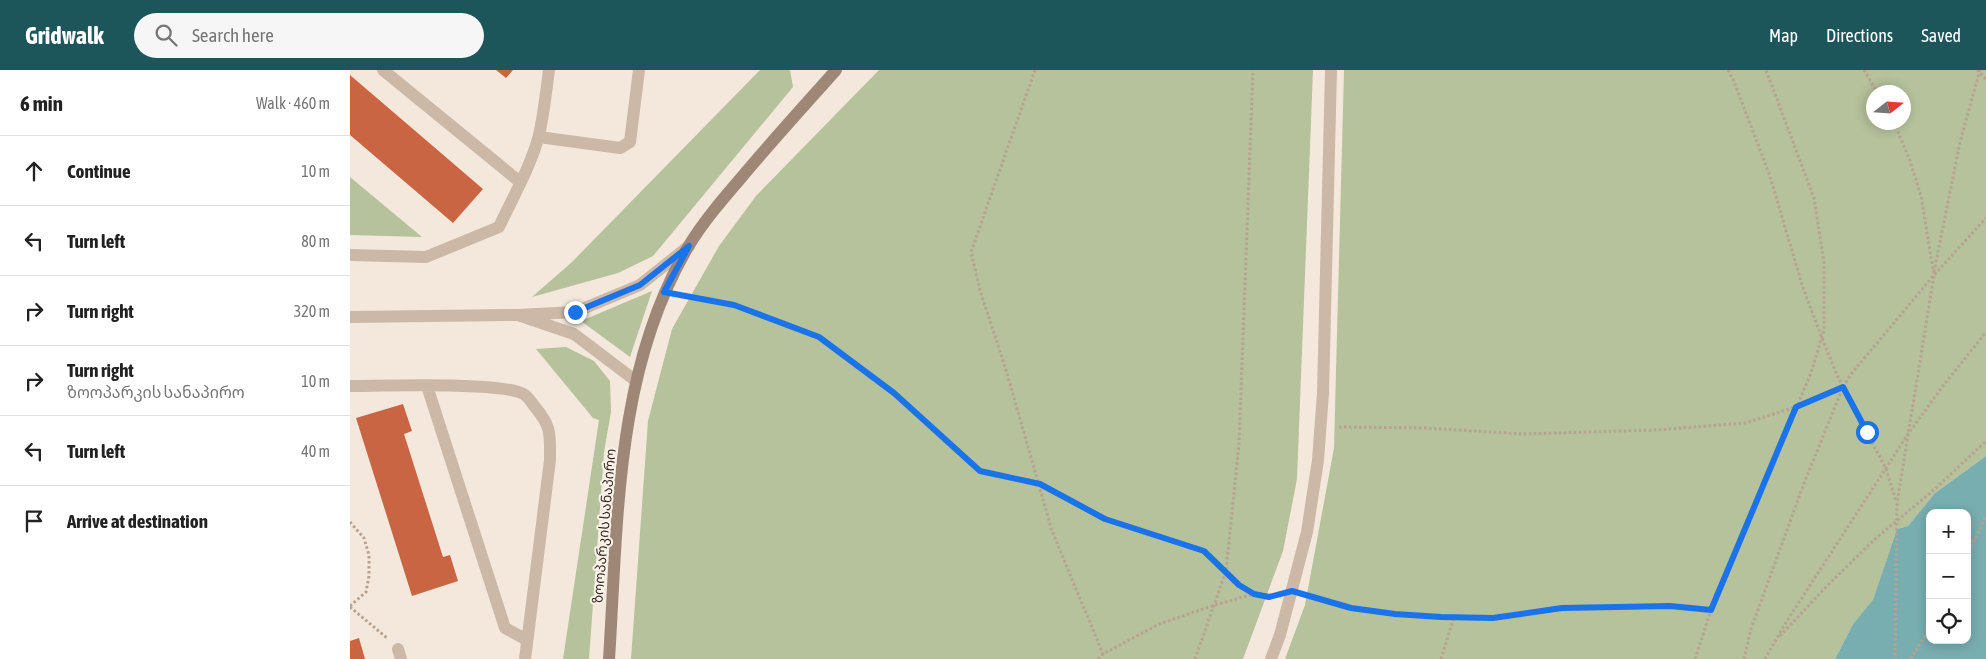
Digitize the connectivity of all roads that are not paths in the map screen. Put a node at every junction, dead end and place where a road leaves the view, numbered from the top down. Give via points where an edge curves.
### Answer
1 (383, 70) edge
2 (548, 70) edge
3 (639, 70) edge
4 (836, 70) edge
5 (1330, 70) edge
6 (539, 137) junction
7 (520, 182) junction
8 (689, 246) junction
9 (350, 255) edge
10 (518, 315) junction
11 (350, 317) edge
12 (636, 380) junction
13 (350, 386) edge
14 (427, 386) junction
15 (527, 640) junction
16 (525, 659) edge
17 (609, 659) edge
18 (1271, 659) edge

1 - 7 street
2 - 6 street
3 - 6 street via 630,142 620,148
4 - 8 main road, ზოოპარკის სანაპირო via 719,203
5 - 18 street via 1318,460 1306,532 1280,636
6 - 7 street
7 - 9 street via 499,227 426,258
8 - 10 street via 640,285 575,312
8 - 12 main road, ზოოპარკის სანაპირო via 664,292
10 - 11 street
10 - 12 street via 574,334
12 - 17 main road, ზოოპარკის სანაპირო via 621,471
13 - 14 street
14 - 15 street via 505,628
14 - 15 street via 505,389 525,394 545,418 550,432 550,460
15 - 16 street

